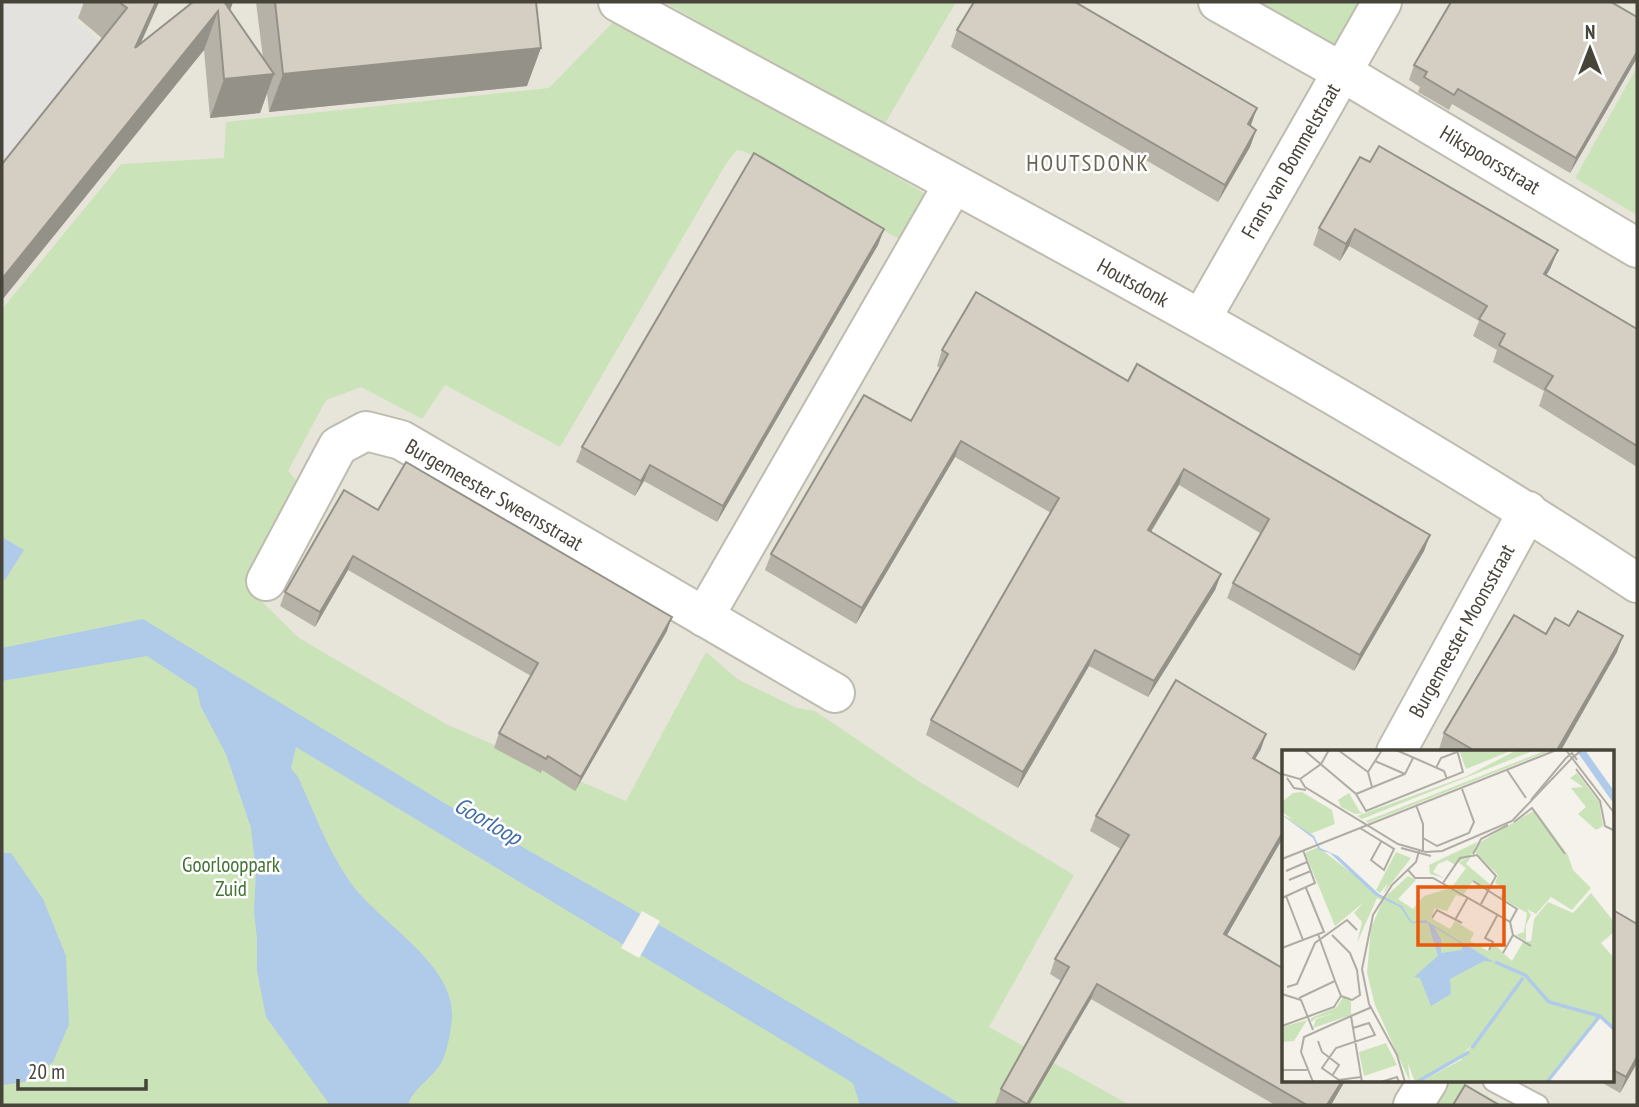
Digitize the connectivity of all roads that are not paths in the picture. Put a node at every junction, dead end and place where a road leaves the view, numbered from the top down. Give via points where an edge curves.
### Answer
1 (618, 2) edge
2 (1218, 2) edge
3 (1382, 2) edge
4 (1342, 72) junction
5 (953, 185) junction
6 (1637, 248) edge
7 (1201, 319) junction
8 (1528, 510) junction
9 (266, 581) dead end
10 (1637, 583) edge
11 (704, 617) junction
12 (835, 692) dead end
13 (1397, 750) edge
14 (1427, 1082) edge
15 (1495, 1082) edge
16 (1413, 1105) edge
17 (1538, 1105) edge

1 - 5 street, Houtsdonk
2 - 4 street, Hikspoorsstraat
3 - 4 street, Frans van Bommelstraat
4 - 6 street, Hikspoorsstraat
4 - 7 street, Frans van Bommelstraat
5 - 7 street, Houtsdonk
5 - 11 street
7 - 8 street, Houtsdonk
8 - 10 street, Houtsdonk
8 - 13 street, Burgemeester Moonsstraat
9 - 11 street, Burgemeester Sweensstraat via 338,446 366,431 401,440
11 - 12 street, Burgemeester Sweensstraat
14 - 16 street
15 - 17 lane

